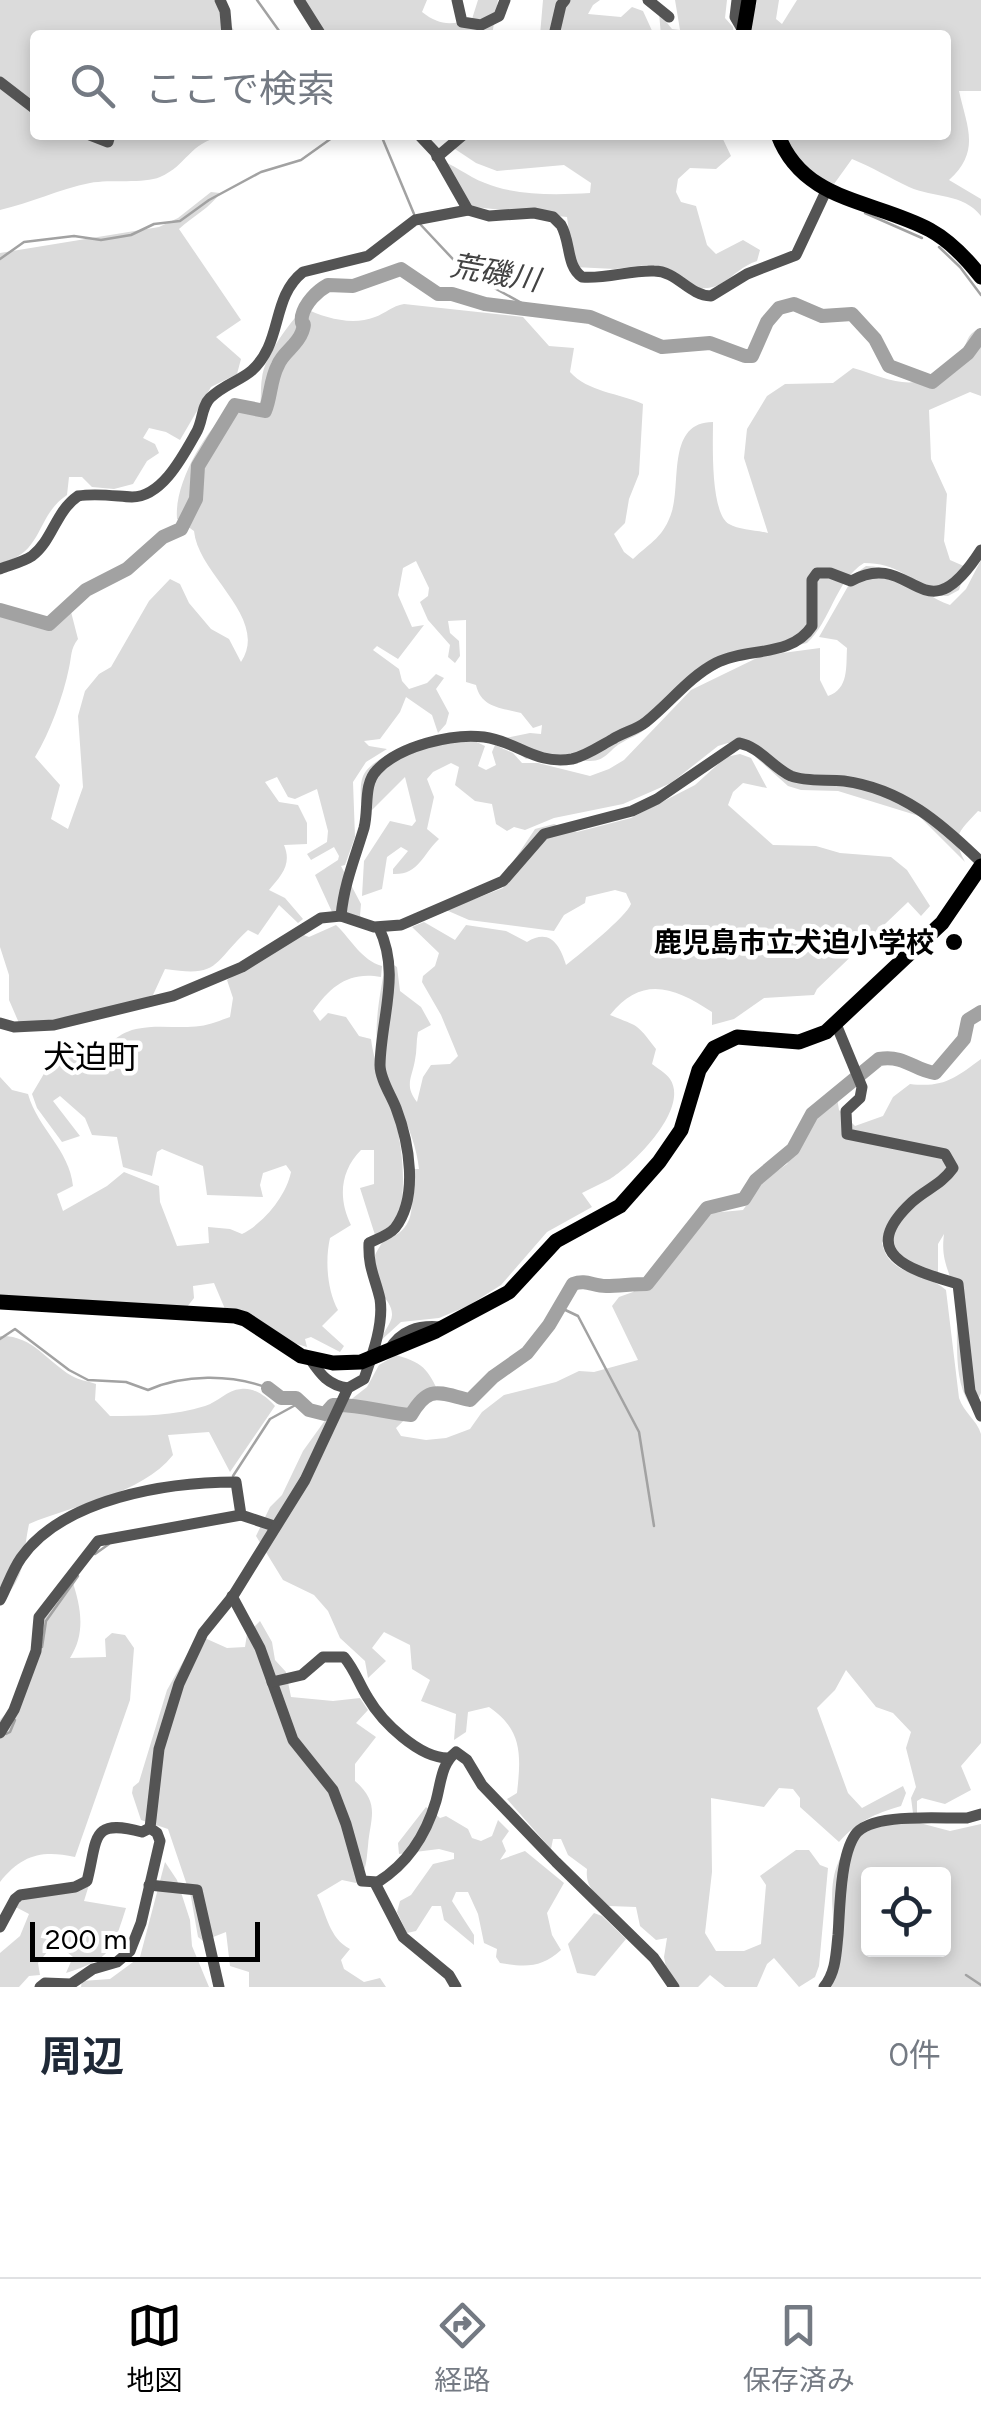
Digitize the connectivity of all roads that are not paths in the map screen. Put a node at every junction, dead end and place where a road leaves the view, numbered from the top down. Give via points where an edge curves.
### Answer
1 (220, 0) edge
2 (300, 0) edge
3 (457, 0) edge
4 (505, 0) edge
5 (565, 0) edge
6 (645, 0) edge
7 (737, 0) edge
8 (749, 0) edge
9 (664, 14) dead end
10 (227, 30) edge
11 (318, 30) edge
12 (555, 30) edge
13 (742, 30) edge
14 (743, 30) edge
15 (0, 82) edge
16 (30, 105) edge
17 (424, 140) edge
18 (457, 140) edge
19 (780, 140) edge
20 (437, 156) junction
21 (827, 189) junction
22 (468, 210) junction
23 (981, 275) edge
24 (981, 550) edge
25 (0, 568) edge
26 (981, 864) edge
27 (340, 916) junction
28 (380, 928) junction
29 (0, 1023) edge
30 (836, 1024) junction
31 (0, 1302) edge
32 (379, 1356) junction
33 (310, 1359) junction
34 (348, 1388) junction
35 (981, 1416) edge
36 (241, 1515) junction
37 (274, 1526) junction
38 (232, 1596) junction
39 (0, 1600) edge
40 (272, 1682) junction
41 (0, 1734) edge
42 (448, 1758) junction
43 (981, 1814) edge
44 (150, 1828) junction
45 (375, 1883) junction
46 (148, 1885) junction
47 (0, 1927) edge
48 (40, 1987) edge
49 (218, 1987) edge
50 (456, 1987) edge
51 (674, 1987) edge
52 (824, 1987) edge

1 - 10 street
2 - 11 street
3 - 4 street via 462,22 474,26 499,16
5 - 12 street
6 - 9 street
7 - 13 street
8 - 14 main road
15 - 16 street
17 - 20 street
18 - 20 street
19 - 21 main road via 791,164
20 - 22 street
21 - 22 street via 796,255 712,296 657,270 582,277 553,218
21 - 23 main road via 930,230
22 - 25 street via 415,220 368,256 303,272 285,294 256,367 211,396 200,427 165,480 136,497 78,496 31,557
24 - 27 street via 944,591 926,591 884,572 851,582 818,573 812,580 812,626 797,643 719,662 644,724 573,759 545,760 487,737 466,736 390,760 368,784 364,829
26 - 28 street via 939,820 917,808 869,786 793,777 739,743 632,811 544,834 503,880
26 - 30 main road via 942,923
27 - 28 street
27 - 29 street via 321,918 242,967 173,996 54,1025
28 - 32 street via 391,984 380,1069 409,1159 406,1209 393,1231 369,1243 368,1266 380,1301
30 - 32 main road via 806,1041 737,1037 714,1048 699,1070 673,1145 628,1198 556,1241 509,1292
30 - 35 street via 862,1087 846,1111 847,1134 928,1148 946,1154 953,1168 942,1184 912,1202 889,1241 902,1266 958,1284 970,1391
31 - 33 main road via 234,1316
32 - 33 main road
32 - 34 street via 364,1379
33 - 34 street via 333,1386
34 - 37 street via 305,1480
36 - 37 street
36 - 39 street via 236,1482 147,1488 117,1497 59,1524 33,1545
36 - 41 street via 98,1541 39,1618 36,1651
37 - 38 street
38 - 40 street
38 - 44 street via 204,1633 167,1716
40 - 42 street via 302,1675 322,1657 344,1657 369,1701 399,1733 435,1758
40 - 45 street via 293,1740 332,1790 357,1872 362,1881
42 - 45 street via 409,1858
42 - 51 street via 456,1752 466,1760
43 - 52 street via 862,1827 853,1837 835,1963
44 - 46 street via 160,1841
44 - 47 street via 106,1827 87,1881 20,1895
45 - 50 street via 403,1937
46 - 48 street via 130,1951 71,1984
46 - 49 street via 197,1890

